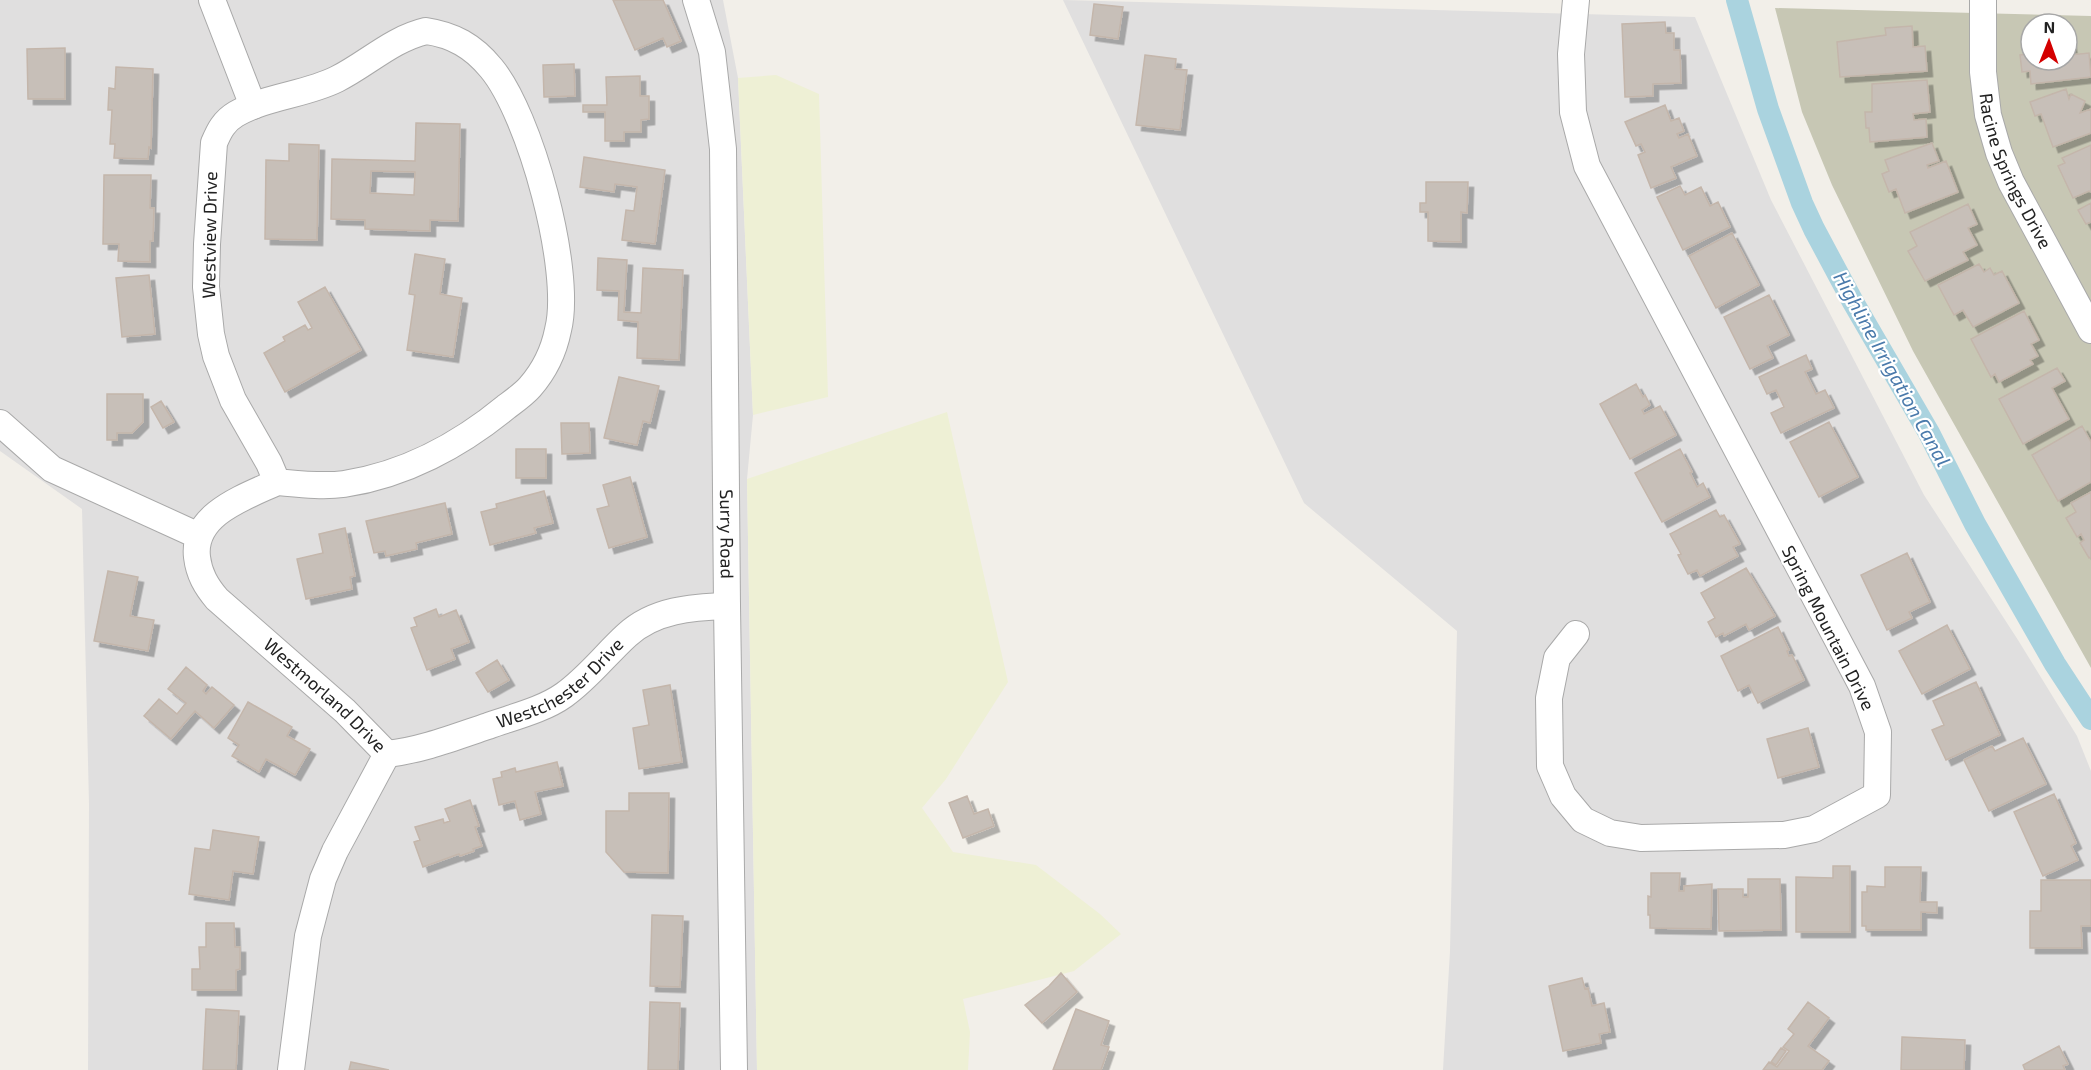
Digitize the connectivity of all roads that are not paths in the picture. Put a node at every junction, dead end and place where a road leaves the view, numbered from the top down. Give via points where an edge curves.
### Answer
1 (212, 0) edge
2 (696, 0) edge
3 (1576, 0) edge
4 (1983, 0) edge
5 (253, 106) junction
6 (2091, 330) edge
7 (0, 423) edge
8 (277, 482) junction
9 (199, 536) junction
10 (727, 606) junction
11 (1576, 634) dead end
12 (387, 754) junction
13 (291, 1070) edge
14 (734, 1070) edge

1 - 5 street
2 - 10 street, Surry Road via 712,52 723,149
3 - 11 street, Spring Mountain Drive via 1571,54 1573,112 1587,166 1862,686 1878,732 1876,795 1814,829 1784,836 1641,838 1610,833 1583,819 1563,796 1550,766 1549,698 1557,658
4 - 6 street, Racine Springs Drive via 1983,72 1988,115 1999,153
5 - 8 street, Westview Drive via 227,121 214,143 206,287 216,356 233,400
5 - 8 street, Westview Drive via 336,80 409,35 444,34 461,41 491,68 510,95 522,122 541,182 561,286 559,330 545,366 530,387 474,432 422,461 372,478 315,486
7 - 9 street via 52,469
8 - 9 street via 220,511
9 - 12 street, Westmorland Drive via 198,563 213,594 345,711
10 - 12 street, Westchester Drive via 693,607 650,621 629,633 563,696 506,720 420,748
10 - 14 street, Surry Road
12 - 13 street, Westmorland Drive via 323,879 308,936

